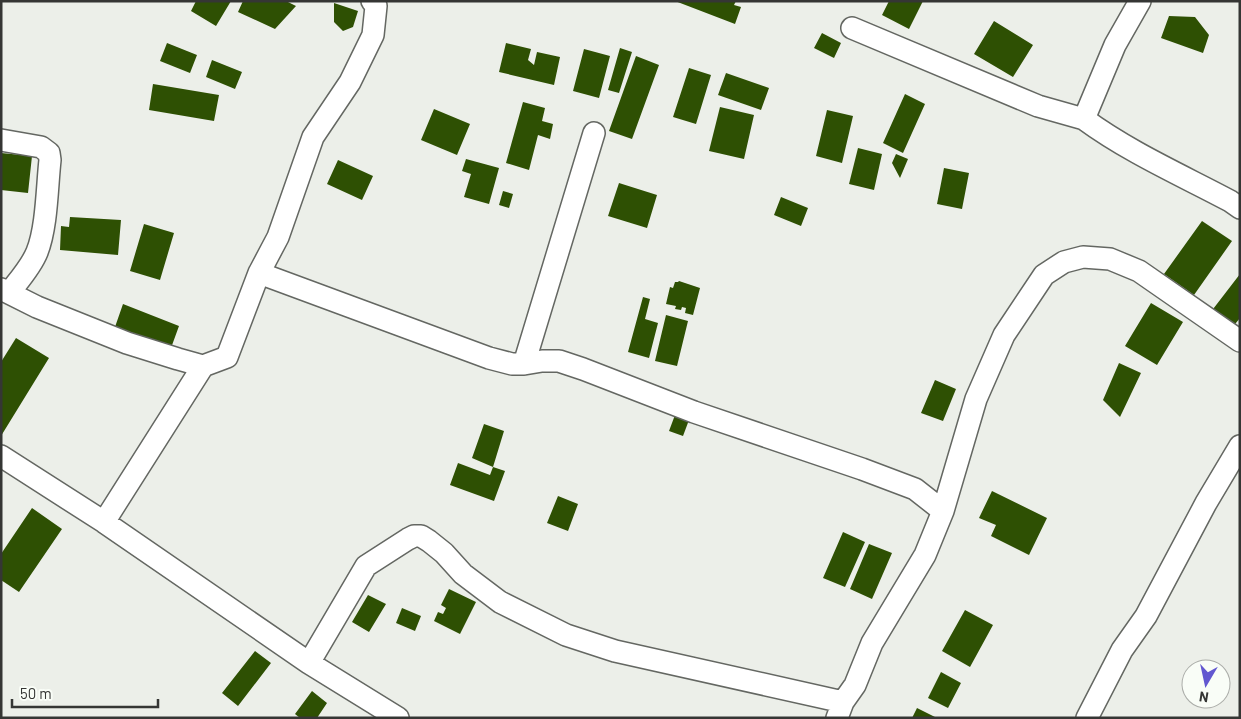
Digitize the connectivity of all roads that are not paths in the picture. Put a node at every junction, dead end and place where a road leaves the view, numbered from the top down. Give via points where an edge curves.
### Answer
1 (372, 1) edge
2 (1140, 1) edge
3 (852, 28) dead end
4 (1084, 119) junction
5 (594, 132) dead end
6 (1, 140) edge
7 (1240, 208) edge
8 (259, 274) junction
9 (5, 291) edge
10 (1240, 341) edge
11 (524, 364) junction
12 (202, 366) junction
13 (1240, 446) edge
14 (1, 456) edge
15 (943, 511) junction
16 (104, 522) junction
17 (309, 663) junction
18 (840, 710) edge
19 (398, 718) edge
20 (1087, 718) edge

1 - 8 street via 376,6 373,35 350,82 313,137 278,237
2 - 4 street via 1115,44
3 - 4 street via 1038,106
4 - 7 street via 1135,152
5 - 11 street
6 - 9 street via 46,149 50,160 37,252 26,271
8 - 11 street via 489,358
8 - 12 street via 226,357
9 - 12 street via 127,343
10 - 15 street via 1139,271 1110,260 1083,257 1064,262 1044,275 1004,335 976,399
11 - 15 street via 559,361 583,369 694,412 915,489
12 - 16 street
13 - 20 street via 1146,616 1122,650
14 - 16 street
15 - 18 street via 924,555 885,619
16 - 17 street
17 - 18 street via 366,566 408,539 421,536 500,602 566,635
17 - 19 street

